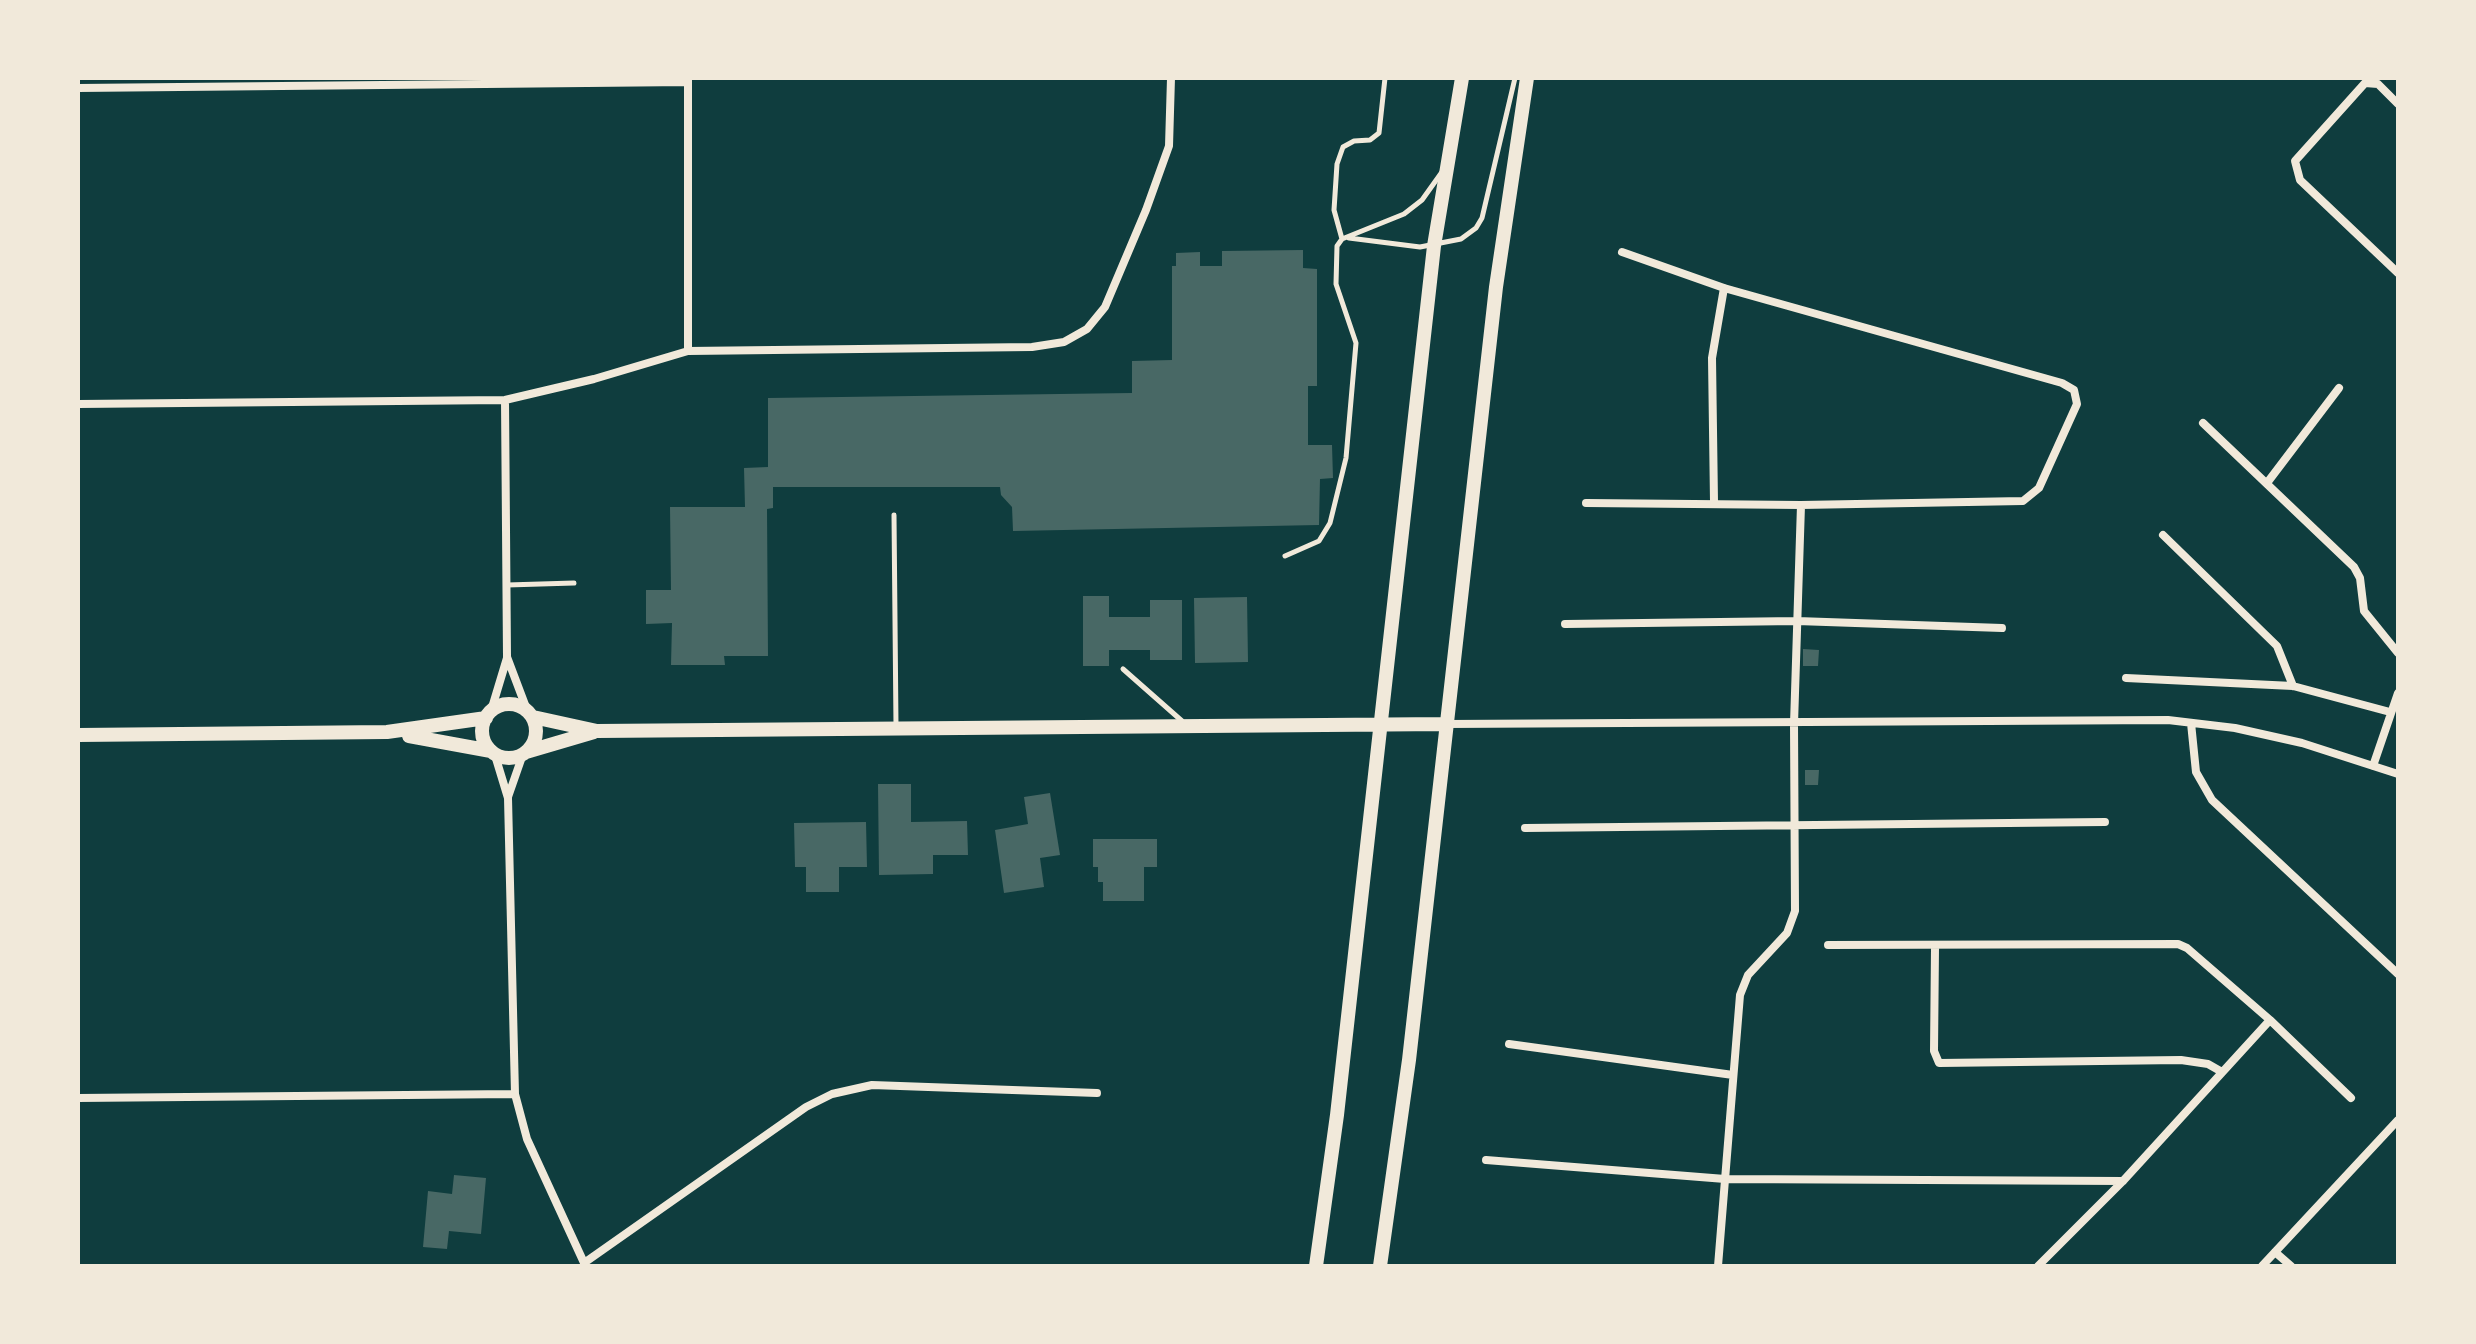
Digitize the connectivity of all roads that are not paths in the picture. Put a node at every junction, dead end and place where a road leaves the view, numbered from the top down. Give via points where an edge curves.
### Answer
1 (1171, 78) edge
2 (1385, 78) edge
3 (1462, 78) edge
4 (1515, 78) edge
5 (1527, 78) edge
6 (688, 80) edge
7 (78, 88) edge
8 (2398, 104) edge
9 (1447, 164) junction
10 (1344, 238) junction
11 (1434, 246) junction
12 (1622, 252) dead end
13 (2398, 273) edge
14 (1724, 288) junction
15 (688, 351) junction
16 (2339, 388) dead end
17 (505, 400) junction
18 (78, 404) edge
19 (2203, 423) dead end
20 (2267, 483) junction
21 (1714, 502) junction
22 (1586, 503) dead end
23 (1801, 505) junction
24 (894, 515) dead end
25 (2163, 535) dead end
26 (1285, 556) dead end
27 (574, 583) dead end
28 (506, 585) junction
29 (1797, 621) junction
30 (1565, 624) dead end
31 (2002, 628) dead end
32 (2398, 653) edge
33 (507, 657) junction
34 (1123, 669) dead end
35 (2126, 678) dead end
36 (2293, 686) junction
37 (2398, 693) edge
38 (2390, 712) junction
39 (530, 714) junction
40 (488, 715) junction
41 (1381, 723) junction
42 (2191, 723) junction
43 (1446, 724) junction
44 (1794, 724) junction
45 (1186, 726) junction
46 (896, 729) junction
47 (597, 731) junction
48 (387, 732) junction
49 (78, 735) edge
50 (493, 752) junction
51 (524, 753) junction
52 (2373, 766) junction
53 (2398, 774) edge
54 (508, 798) junction
55 (2105, 822) dead end
56 (1796, 824) junction
57 (1525, 828) dead end
58 (1828, 945) dead end
59 (1935, 948) junction
60 (2398, 974) edge
61 (2270, 1020) junction
62 (1509, 1044) dead end
63 (2222, 1072) junction
64 (1733, 1075) junction
65 (1097, 1093) dead end
66 (515, 1094) junction
67 (78, 1098) edge
68 (2351, 1098) dead end
69 (2398, 1120) edge
70 (1486, 1160) dead end
71 (1725, 1179) junction
72 (2123, 1181) junction
73 (2275, 1252) junction
74 (585, 1265) edge
75 (1316, 1266) edge
76 (1380, 1266) edge
77 (1718, 1266) edge
78 (2038, 1266) edge
79 (2262, 1266) edge
80 (2291, 1266) edge

1 - 15 street via 1169,146 1162,171 1105,307 1087,329 1064,342 1032,347
2 - 10 lane via 1379,133 1343,147 1337,164 1334,210
3 - 9 main road
4 - 11 lane via 1482,218 1461,239
5 - 43 main road via 1496,287
6 - 7 street
6 - 15 street
8 - 13 street via 2378,84 2365,83 2295,161 2300,180
9 - 10 lane via 1422,200 1404,214
9 - 11 main road
10 - 11 lane
10 - 26 lane via 1337,246 1336,284 1356,343 1346,458 1330,523 1319,541
11 - 41 main road
12 - 14 street
14 - 21 street via 1712,358
14 - 23 street via 2062,383 2078,397 2039,488 2023,501
15 - 17 street
16 - 20 street
17 - 18 street
17 - 28 street
19 - 20 street
20 - 32 street via 2354,567 2364,611
21 - 22 street
21 - 23 street
23 - 29 street
24 - 46 lane
25 - 36 street via 2277,646
27 - 28 lane
28 - 33 street
29 - 30 street
29 - 31 street
29 - 44 street
33 - 39 street
33 - 40 street
34 - 45 lane
35 - 36 street
36 - 38 street
37 - 38 street
38 - 52 street
39 - 40 main road via 505,704
39 - 47 main road
39 - 51 main road via 535,740
40 - 48 main road
40 - 50 main road via 483,735
41 - 43 main road
41 - 45 main road
41 - 75 main road
42 - 44 street via 2076,719
42 - 52 street via 2302,743
42 - 60 street via 2196,772 2212,800
43 - 44 street
43 - 76 main road
44 - 56 street
45 - 46 main road
46 - 47 main road
47 - 51 main road
48 - 49 main road
48 - 50 main road
50 - 51 main road via 509,758
50 - 54 street
51 - 54 street
52 - 53 street
54 - 66 street
55 - 56 street
56 - 57 street
56 - 64 street via 1795,911 1787,933 1744,985
58 - 59 street
59 - 61 street via 2178,944
59 - 63 street via 1934,1051 1939,1063 2181,1060
61 - 63 street
61 - 68 street
62 - 64 street
63 - 72 street
64 - 71 street
65 - 74 street via 872,1085 832,1094 806,1107
66 - 67 street
66 - 74 street via 527,1139
69 - 73 street
70 - 71 street
71 - 72 street
71 - 77 street
72 - 78 street
73 - 79 street
73 - 80 street

